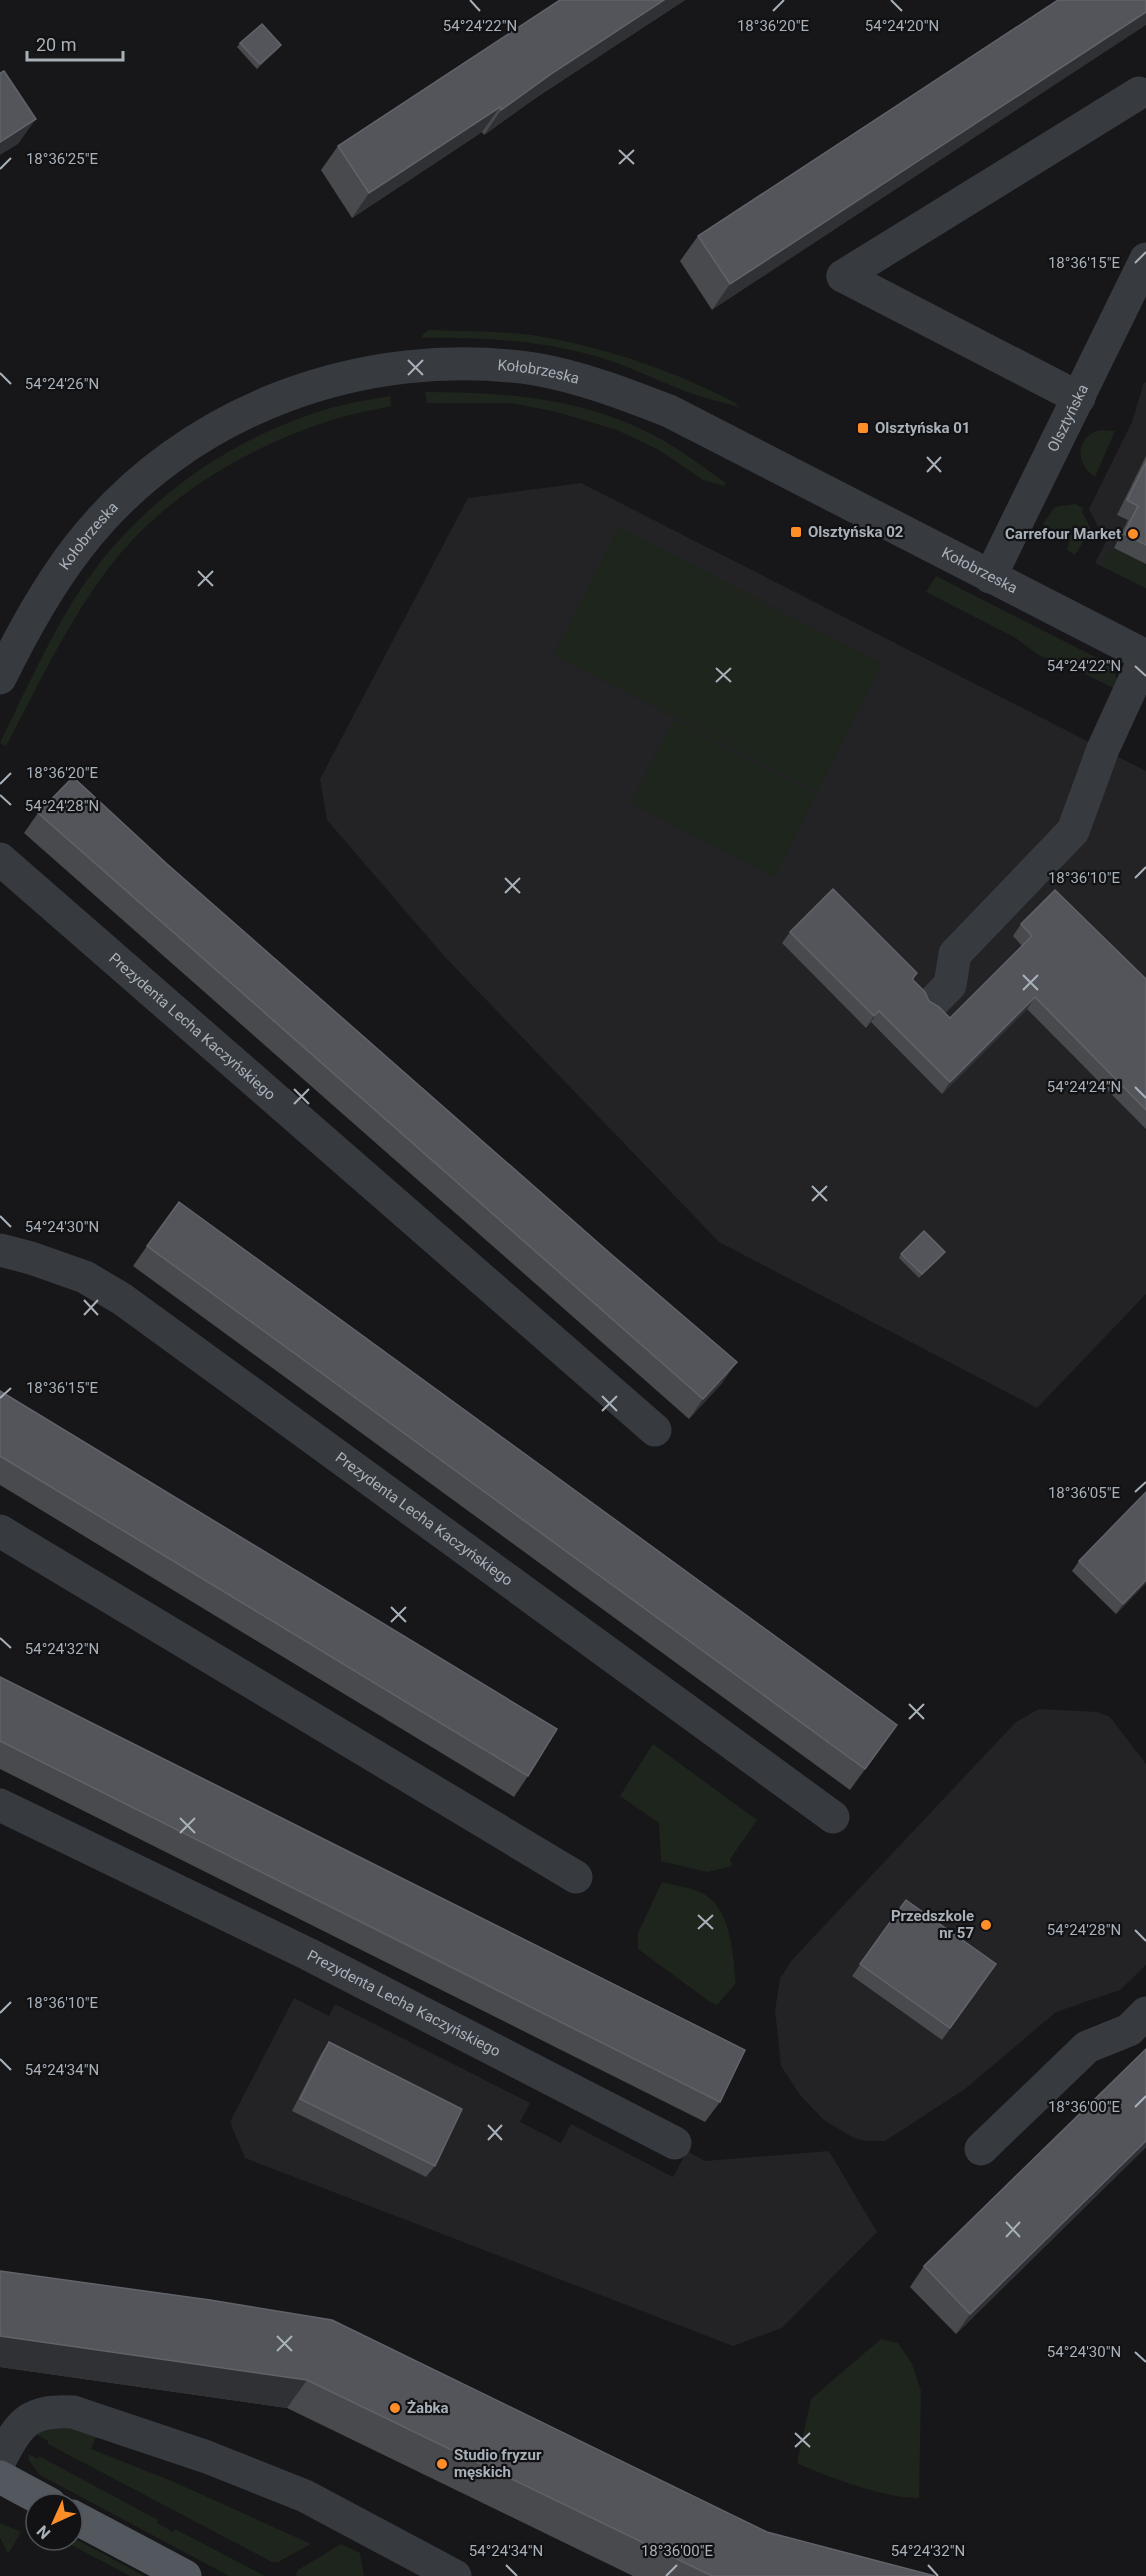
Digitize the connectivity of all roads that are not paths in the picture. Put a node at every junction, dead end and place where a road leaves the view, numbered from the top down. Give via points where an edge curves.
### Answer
1 (1139, 93) dead end
2 (1143, 272) edge
3 (1079, 398) junction
4 (990, 577) junction
5 (1146, 655) edge
6 (0, 678) edge
7 (0, 859) edge
8 (935, 1000) dead end
9 (0, 1250) edge
10 (654, 1431) dead end
11 (0, 1531) edge
12 (0, 1805) edge
13 (833, 1817) dead end
14 (576, 1877) dead end
15 (1146, 2013) edge
16 (675, 2143) dead end
17 (981, 2149) dead end
18 (0, 2460) edge
19 (0, 2477) edge
20 (28, 2492) edge
21 (84, 2522) edge
22 (185, 2576) edge
23 (455, 2576) edge

1 - 3 street via 843,276
2 - 3 street, Olsztyńska
3 - 4 street, Olsztyńska
4 - 5 street, Kołobrzeska
4 - 6 street, Kołobrzeska via 669,411 626,394 534,369 428,364 346,376 274,399 202,436 169,458 138,483 80,544 34,611
5 - 8 street via 1103,749 1073,831 955,954 950,985
7 - 10 street, Prezydenta Lecha Kaczyńskiego
9 - 13 street, Prezydenta Lecha Kaczyńskiego via 85,1276 122,1299
11 - 14 street
12 - 16 street, Prezydenta Lecha Kaczyńskiego via 308,1954
15 - 17 street via 1129,2030 1087,2046
18 - 23 street via 14,2434 33,2416 52,2411 73,2412 207,2457 305,2496
19 - 20 main road
21 - 22 main road

